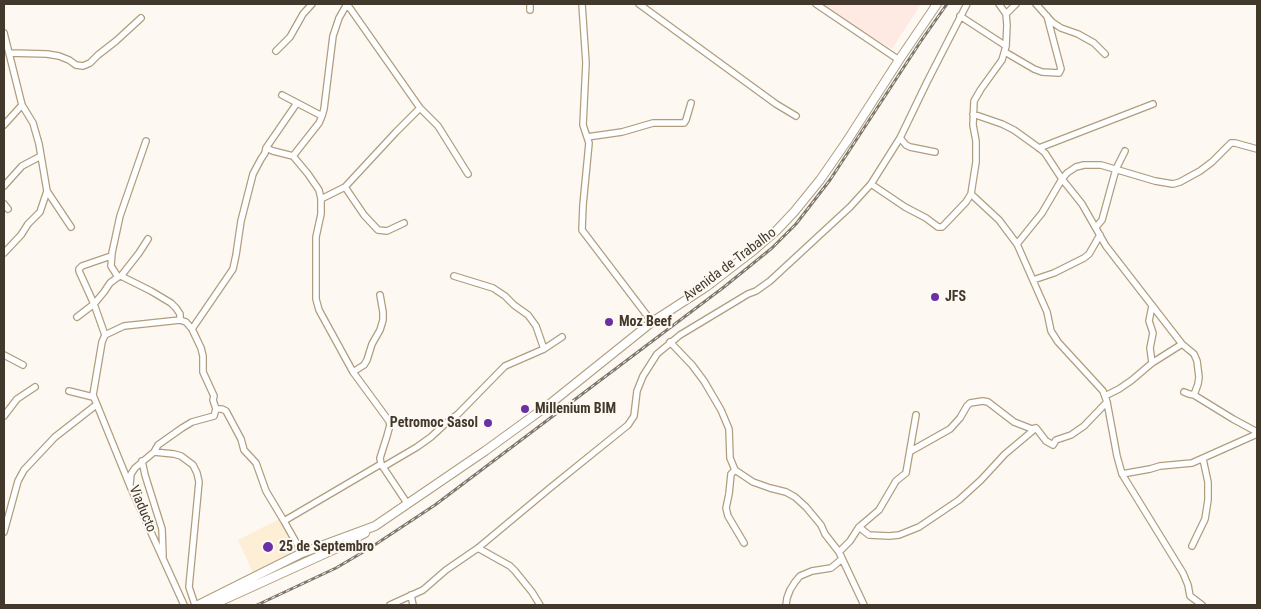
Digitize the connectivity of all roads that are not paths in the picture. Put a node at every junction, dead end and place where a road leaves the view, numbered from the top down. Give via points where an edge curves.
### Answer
1 (312, 4) edge
2 (347, 4) edge
3 (582, 4) edge
4 (639, 4) edge
5 (816, 4) edge
6 (937, 4) edge
7 (967, 4) edge
8 (999, 4) edge
9 (1016, 4) edge
10 (1036, 4) edge
11 (1006, 14) junction
12 (960, 16) junction
13 (1047, 16) junction
14 (141, 18) dead end
15 (4, 33) edge
16 (1006, 49) junction
17 (276, 51) dead end
18 (9, 54) junction
19 (1105, 54) dead end
20 (899, 60) junction
21 (282, 95) dead end
22 (691, 103) dead end
23 (297, 104) junction
24 (1153, 104) dead end
25 (22, 105) junction
26 (420, 108) junction
27 (973, 114) junction
28 (322, 116) junction
29 (796, 116) dead end
30 (4, 125) edge
31 (587, 137) junction
32 (900, 138) junction
33 (146, 142) dead end
34 (266, 148) junction
35 (1039, 148) junction
36 (1257, 150) edge
37 (1125, 151) dead end
38 (935, 152) dead end
39 (41, 156) junction
40 (293, 156) junction
41 (1116, 169) junction
42 (468, 174) dead end
43 (1062, 179) junction
44 (871, 184) junction
45 (4, 186) edge
46 (345, 187) junction
47 (47, 191) junction
48 (971, 194) junction
49 (321, 199) junction
50 (404, 223) dead end
51 (71, 227) dead end
52 (1096, 227) junction
53 (1100, 235) junction
54 (148, 239) dead end
55 (1017, 244) junction
56 (4, 253) edge
57 (111, 256) junction
58 (454, 276) dead end
59 (120, 277) junction
60 (1033, 280) junction
61 (380, 295) dead end
62 (94, 304) junction
63 (1152, 306) junction
64 (77, 317) dead end
65 (180, 320) junction
66 (652, 322) junction
67 (192, 329) junction
68 (105, 335) junction
69 (562, 337) dead end
70 (670, 342) junction
71 (1182, 344) junction
72 (544, 349) junction
73 (4, 355) edge
74 (1152, 363) junction
75 (23, 365) dead end
76 (353, 372) junction
77 (35, 387) dead end
78 (69, 391) dead end
79 (1184, 392) dead end
80 (1194, 395) junction
81 (93, 397) junction
82 (1106, 399) junction
83 (96, 405) junction
84 (216, 409) junction
85 (916, 415) dead end
86 (4, 416) edge
87 (1036, 428) junction
88 (1257, 433) edge
89 (911, 451) junction
90 (154, 452) junction
91 (1202, 459) junction
92 (142, 461) junction
93 (382, 465) junction
94 (735, 470) junction
95 (1122, 474) junction
96 (130, 486) junction
97 (407, 503) junction
98 (284, 521) junction
99 (374, 526) junction
100 (859, 527) junction
101 (4, 532) edge
102 (744, 543) dead end
103 (1192, 546) dead end
104 (478, 548) junction
105 (302, 553) junction
106 (840, 556) junction
107 (163, 558) junction
108 (411, 595) junction
109 (1190, 596) junction
110 (184, 605) edge
111 (196, 605) edge
112 (212, 605) edge
113 (390, 605) edge
114 (413, 605) edge
115 (540, 605) edge
116 (786, 605) edge
117 (864, 605) edge
118 (1189, 605) edge
119 (1202, 605) edge

1 - 17 street via 290,37
2 - 26 street
2 - 28 street via 333,36
3 - 31 street via 586,63 583,125
4 - 29 street
5 - 20 street
6 - 20 highway, Avenida de Trabalho
7 - 12 street
8 - 11 street
9 - 11 street
10 - 13 street
11 - 16 street
12 - 16 street
12 - 32 street
13 - 16 street via 1060,73 1034,69
13 - 19 street via 1061,28 1094,43
14 - 18 street via 83,66 47,54
15 - 18 street
16 - 27 street via 974,101
18 - 25 street
20 - 66 highway, Avenida de Trabalho via 847,141 794,212 726,272
21 - 23 street
22 - 31 street via 684,123 653,123
23 - 28 street
23 - 34 street
24 - 35 street
25 - 30 street
25 - 39 street via 33,123
26 - 42 street via 438,126
26 - 46 street
27 - 35 street via 1014,130
27 - 48 street via 976,162
28 - 40 street
31 - 66 street via 582,230
32 - 38 street via 910,148
32 - 44 street
33 - 57 street via 120,216
34 - 40 street
34 - 67 street via 253,174 233,269
35 - 43 street
36 - 41 street via 1231,143 1200,171 1173,184
37 - 41 street
39 - 45 street via 22,166
39 - 47 street
40 - 49 street via 319,190
41 - 43 street via 1101,165 1076,166
41 - 52 street via 1102,220
43 - 52 street
43 - 55 street
44 - 48 street via 942,228
44 - 70 street via 770,281
46 - 49 street
46 - 50 street via 378,230 387,231
47 - 51 street
47 - 56 street via 40,212
48 - 55 street via 999,220
49 - 76 street via 316,237 316,299
52 - 53 street
53 - 60 street via 1084,258
53 - 63 street
54 - 59 street
55 - 60 street
57 - 59 street via 111,266
57 - 62 street via 80,267
58 - 72 street via 493,288 505,296 528,315 536,326
59 - 62 street via 110,283
59 - 65 street via 171,303 180,314
60 - 82 street via 1048,312 1051,331 1103,391
61 - 76 street via 382,324 364,365
62 - 64 street
62 - 68 street
63 - 71 street
63 - 74 street via 1149,321 1153,333
65 - 67 street
65 - 68 street via 124,326
66 - 97 highway, Avenida de Trabalho via 551,403
67 - 84 street via 201,348 203,372
68 - 81 street
69 - 72 street
70 - 94 street via 692,365 721,410 729,429 730,458
70 - 104 street via 657,354 643,376 637,391 634,416 628,425
71 - 74 street
71 - 80 street via 1197,361 1199,378
72 - 93 street via 504,366 431,437
73 - 75 street
74 - 82 street
76 - 93 street via 389,421 388,436 380,458
77 - 86 street via 17,399
78 - 81 street
79 - 80 street
80 - 88 street
81 - 83 street
82 - 87 street via 1084,426 1056,440 1053,445
82 - 95 street
83 - 96 street
83 - 101 street via 55,437 24,470
84 - 90 street, Viaducto via 213,416 182,428 158,444
84 - 98 street via 226,411
85 - 89 street
87 - 89 street via 1014,422 988,402 978,401 967,406 950,429
87 - 100 street via 958,500 919,527 889,536 869,535
88 - 91 street
89 - 100 street via 906,473 896,481 879,510
90 - 92 street, Viaducto
90 - 111 street via 181,456 198,473 200,482 189,587
91 - 95 street
91 - 103 street via 1208,482 1208,500 1205,519
92 - 96 street, Viaducto via 131,474
92 - 107 street via 162,529
93 - 97 street
93 - 98 street
94 - 102 street via 731,474 726,508
94 - 106 street via 753,482 795,497 821,525
95 - 109 street via 1184,573
96 - 107 street, Viaducto
97 - 99 highway, Avenida de Trabalho
98 - 105 street
99 - 105 highway, Avenida de Trabalho
99 - 112 highway via 335,549
100 - 106 street
104 - 108 street via 423,590
104 - 115 street via 510,566
105 - 111 highway, Avenida de Trabalho
106 - 116 street via 831,568 800,576 790,590
106 - 117 street
107 - 110 street, Viaducto
108 - 113 street
108 - 114 street
109 - 118 street
109 - 119 street

